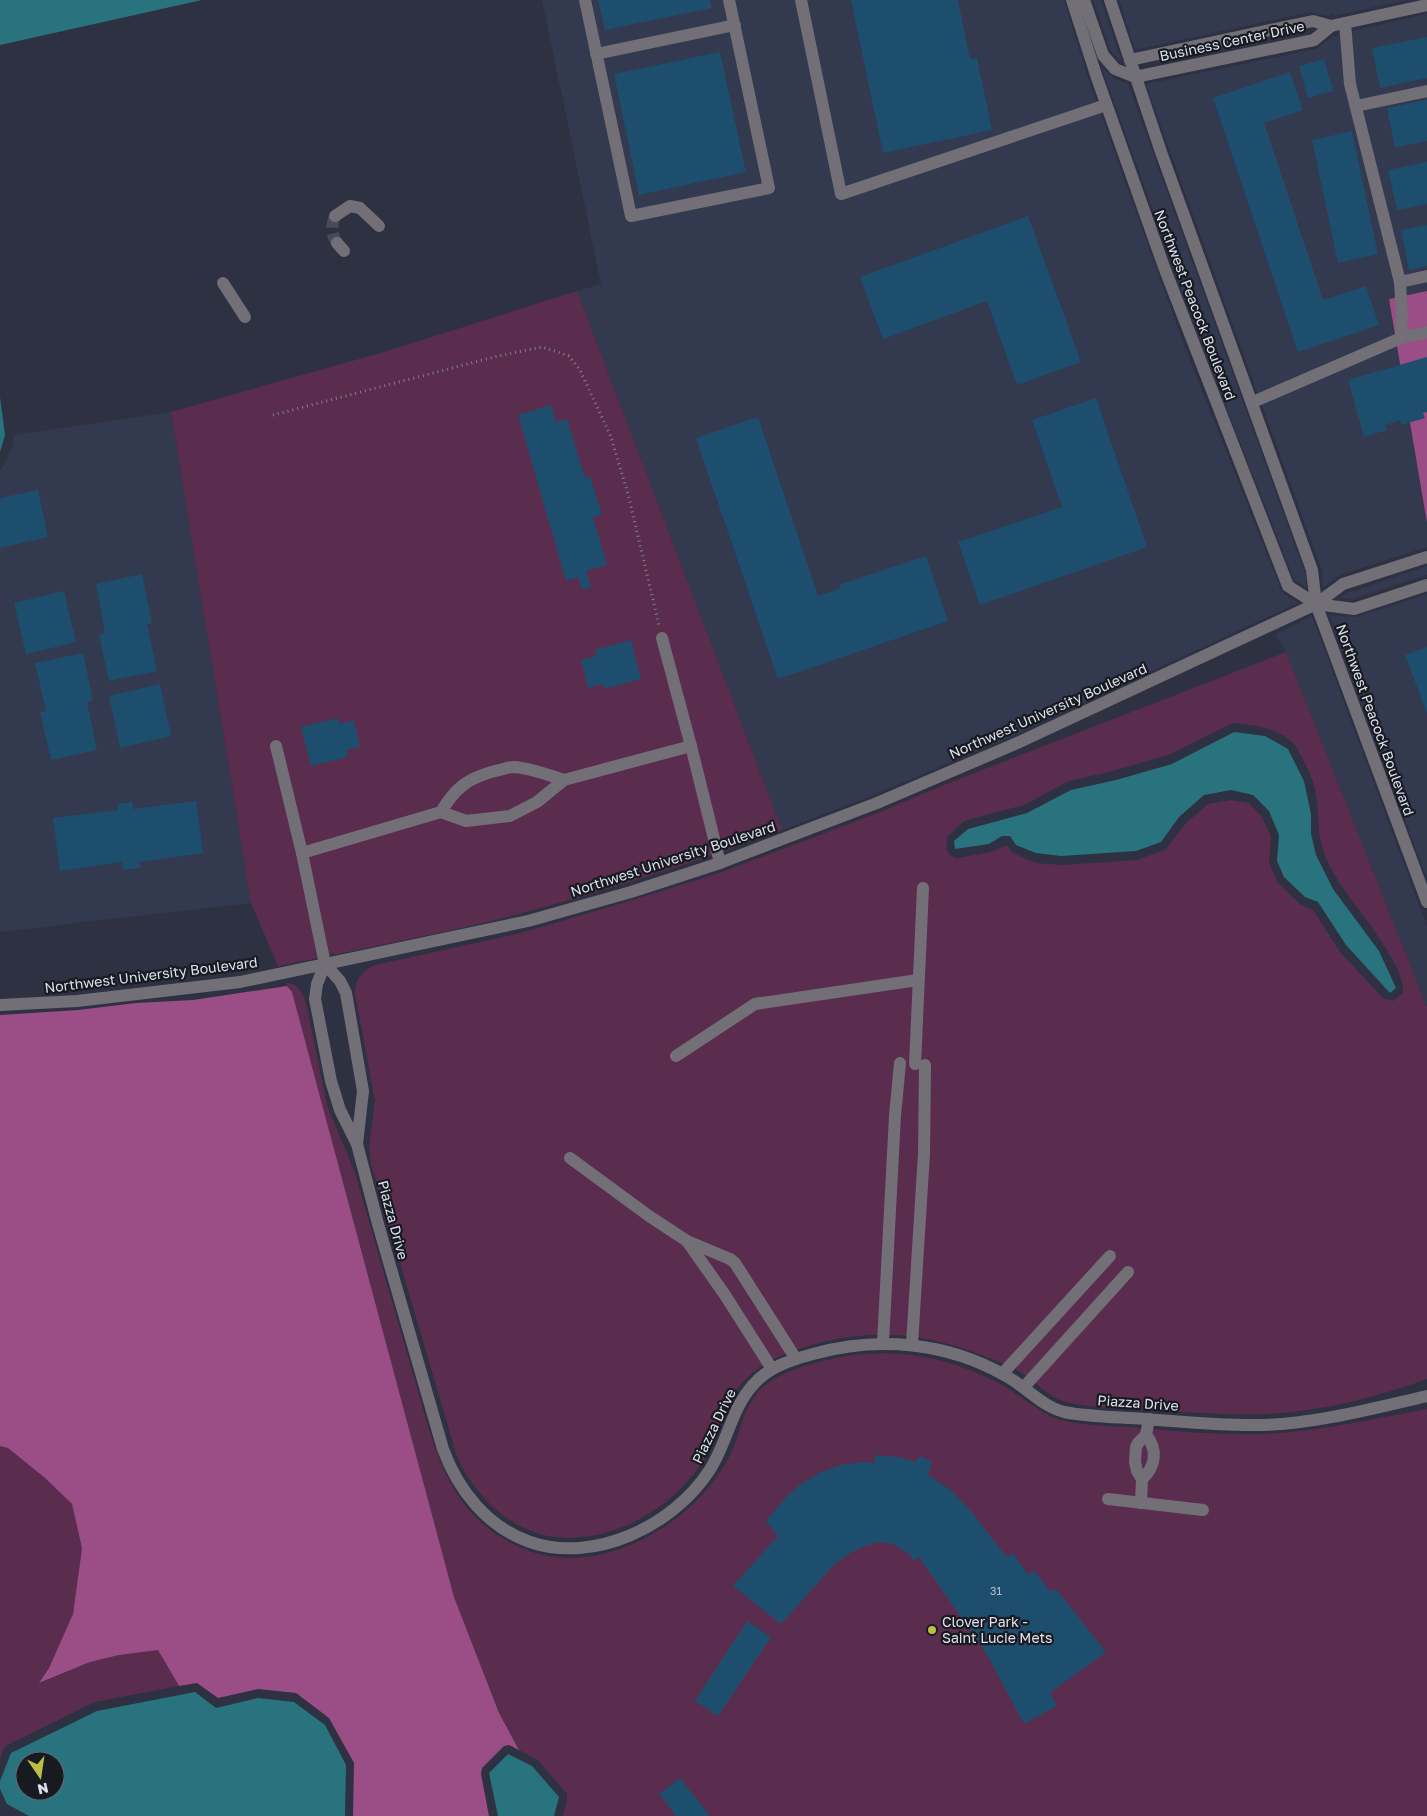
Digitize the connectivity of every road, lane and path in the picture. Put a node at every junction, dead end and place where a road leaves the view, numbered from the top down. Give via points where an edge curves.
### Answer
1 (585, 0) edge
2 (729, 0) edge
3 (801, 0) edge
4 (1072, 0) edge
5 (1084, 0) edge
6 (1110, 0) edge
7 (1427, 5) edge
8 (1345, 23) junction
9 (734, 25) junction
10 (1331, 26) junction
11 (596, 54) junction
12 (1130, 60) junction
13 (1135, 77) junction
14 (1427, 91) edge
15 (1106, 106) junction
16 (1356, 106) junction
17 (335, 216) dead end
18 (378, 226) dead end
19 (1427, 276) edge
20 (1400, 282) junction
21 (223, 283) dead end
22 (245, 317) dead end
23 (1427, 332) edge
24 (1401, 338) junction
25 (1253, 402) junction
26 (273, 415) dead end
27 (1427, 557) edge
28 (1427, 585) edge
29 (1316, 604) junction
30 (662, 638) joint
31 (276, 746) dead end
32 (691, 746) junction
33 (564, 780) junction
34 (441, 812) junction
35 (302, 852) junction
36 (720, 863) junction
37 (922, 888) dead end
38 (1427, 902) edge
39 (325, 964) junction
40 (918, 980) junction
41 (0, 1006) edge
42 (676, 1056) dead end
43 (900, 1063) dead end
44 (357, 1144) junction
45 (570, 1158) dead end
46 (687, 1241) junction
47 (1110, 1256) dead end
48 (1128, 1272) dead end
49 (882, 1342) junction
50 (912, 1344) junction
51 (796, 1359) junction
52 (772, 1369) junction
53 (1002, 1373) junction
54 (1024, 1387) junction
55 (1427, 1396) edge
56 (1149, 1419) junction
57 (1146, 1435) junction
58 (1142, 1479) junction
59 (1108, 1499) dead end
60 (1141, 1503) junction
61 (1203, 1510) dead end

1 - 11 street
2 - 9 street
3 - 15 street via 841,194
4 - 15 street, Northwest Peacock Boulevard
5 - 13 street via 1103,55 1116,69
6 - 12 street, Northwest Peacock Boulevard
7 - 8 street, Business Center Drive
8 - 10 street, Business Center Drive
8 - 16 street via 1350,84
9 - 11 street
9 - 11 street via 769,188 631,216
10 - 12 street, Business Center Drive via 1313,21
10 - 13 street, Business Center Drive via 1314,40
12 - 13 street, Northwest Peacock Boulevard
13 - 25 street, Northwest Peacock Boulevard
14 - 16 street
15 - 29 street, Northwest Peacock Boulevard via 1192,342 1288,586
16 - 20 street
17 - 18 street via 350,206 360,208
19 - 20 street
20 - 24 street
21 - 22 street
23 - 24 street
24 - 25 street
25 - 29 street, Northwest Peacock Boulevard via 1314,574
26 - 30 path via 516,352 542,347 569,356 580,370 611,437
27 - 29 street, Northwest University Boulevard via 1343,584
28 - 29 street via 1354,609
29 - 36 street, Northwest University Boulevard via 1015,744 877,803
29 - 38 street, Northwest Peacock Boulevard
30 - 32 street
31 - 35 street
32 - 33 street
32 - 36 street
33 - 34 street via 537,802 510,816 466,821
33 - 34 street via 514,767 482,774 466,782 449,798
34 - 35 street
35 - 39 street
36 - 39 street, Northwest University Boulevard via 528,921
37 - 40 street
39 - 41 street, Northwest University Boulevard via 240,982 77,1001
39 - 44 street, Piazza Drive via 315,999 335,1096
39 - 44 street, Piazza Drive via 343,986 359,1064 363,1102
40 - 42 street via 754,1004
40 - 50 street via 924,1154
43 - 49 street
44 - 52 street, Piazza Drive via 447,1459 468,1496 484,1513 513,1534 550,1547 573,1549 621,1538 657,1521 703,1479 718,1456 745,1394
45 - 46 street
46 - 51 street via 735,1263
46 - 52 street
47 - 53 street
48 - 54 street
49 - 50 street, Piazza Drive
49 - 51 street, Piazza Drive via 847,1346
50 - 53 street, Piazza Drive via 960,1356
51 - 52 street, Piazza Drive
53 - 54 street, Piazza Drive
54 - 56 street, Piazza Drive via 1058,1410
55 - 56 street, Piazza Drive via 1350,1413 1280,1423 1224,1424
56 - 57 street
57 - 58 street via 1138,1443 1134,1462
57 - 58 street via 1154,1454 1152,1468
58 - 60 street
59 - 60 street
60 - 61 street

